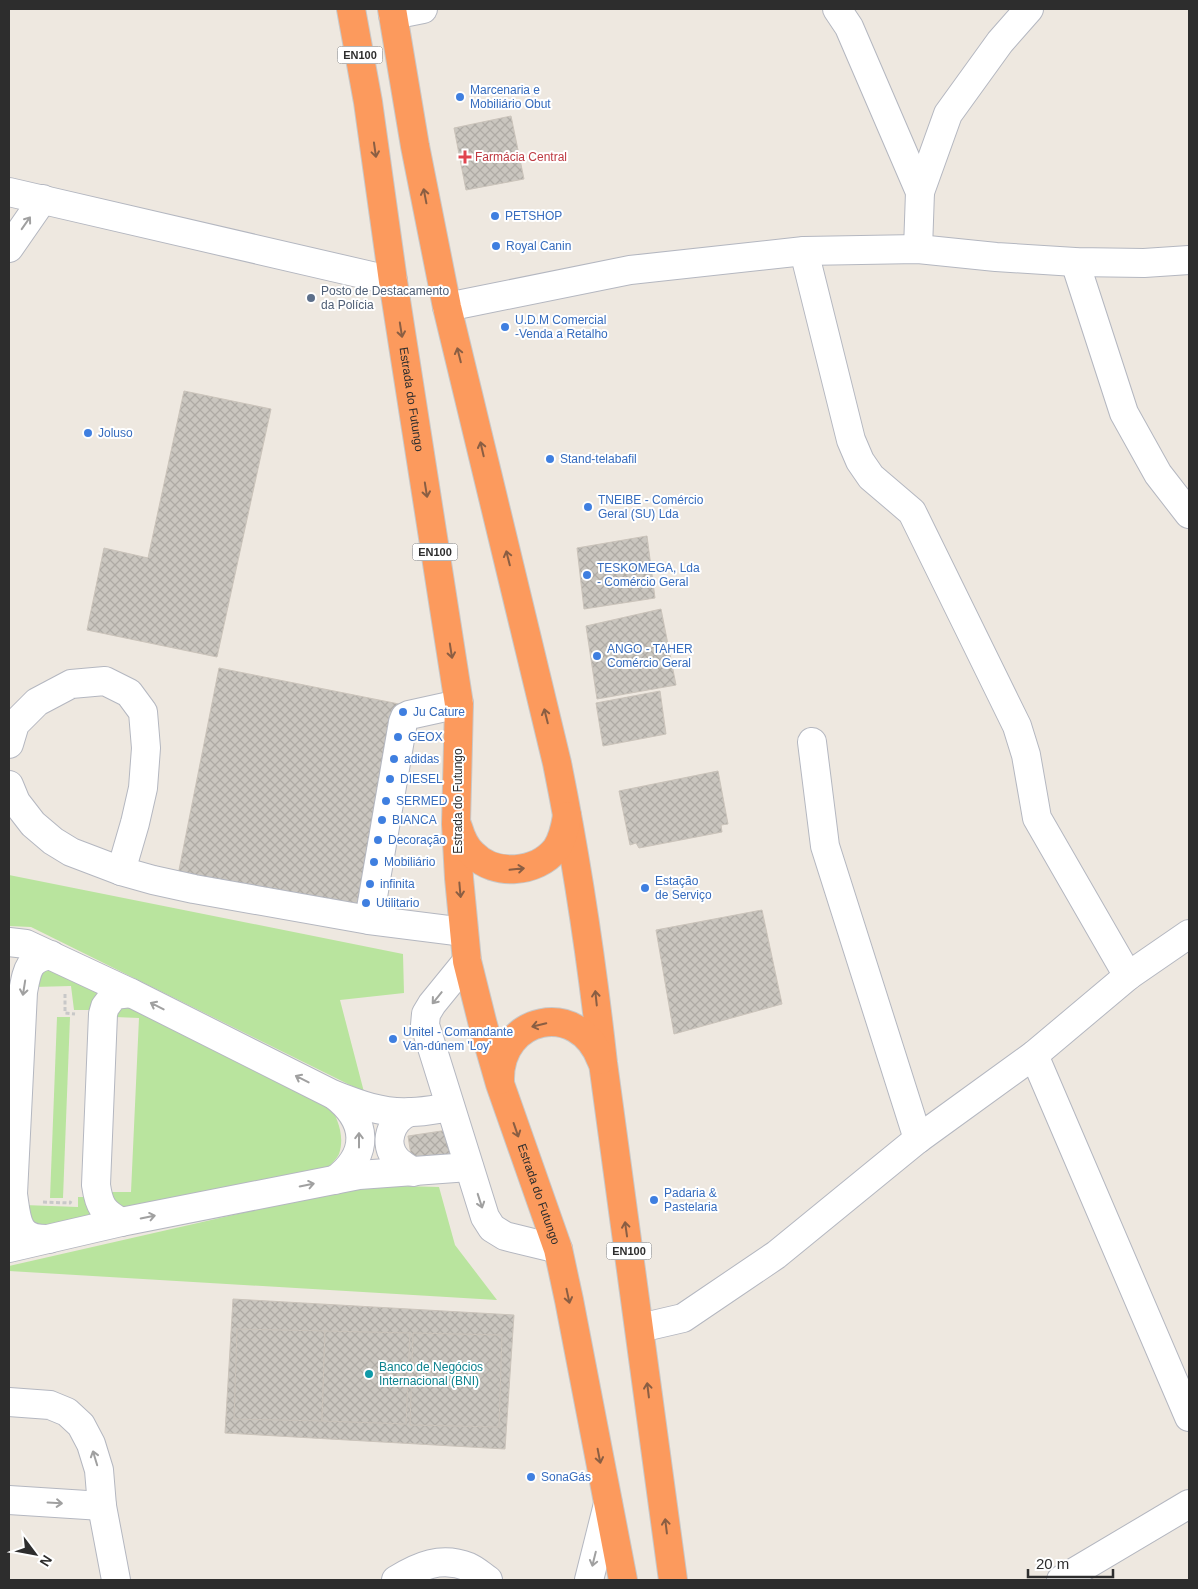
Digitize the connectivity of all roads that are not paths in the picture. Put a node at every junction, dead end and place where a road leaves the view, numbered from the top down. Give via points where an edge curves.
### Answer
1 (351, 9) edge
2 (423, 9) edge
3 (837, 9) edge
4 (1029, 9) edge
5 (392, 12) edge
6 (9, 192) edge
7 (920, 192) junction
8 (43, 199) junction
9 (9, 248) edge
10 (918, 249) junction
11 (804, 251) junction
12 (1189, 260) edge
13 (1075, 262) junction
14 (393, 281) junction
15 (447, 307) junction
16 (1189, 514) edge
17 (459, 704) junction
18 (812, 742) dead end
19 (9, 744) edge
20 (9, 785) edge
21 (567, 814) junction
22 (456, 824) junction
23 (121, 871) junction
24 (369, 920) junction
25 (464, 932) junction
26 (1189, 934) edge
27 (9, 942) edge
28 (51, 956) junction
29 (467, 961) junction
30 (1128, 976) junction
31 (131, 993) junction
32 (1034, 1055) junction
33 (603, 1064) junction
34 (500, 1084) junction
35 (332, 1094) junction
36 (450, 1107) junction
37 (410, 1112) junction
38 (918, 1139) junction
39 (469, 1168) junction
40 (413, 1172) junction
41 (335, 1180) junction
42 (121, 1222) junction
43 (49, 1239) junction
44 (9, 1248) edge
45 (558, 1249) junction
46 (640, 1328) junction
47 (9, 1402) edge
48 (1189, 1417) edge
49 (9, 1500) edge
50 (608, 1504) junction
51 (1189, 1504) edge
52 (102, 1506) junction
53 (1070, 1578) edge
54 (116, 1580) edge
55 (396, 1580) edge
56 (488, 1580) edge
57 (589, 1580) edge
58 (622, 1580) edge
59 (672, 1580) edge

1 -> 14 highway, Estrada do Futungo / EN100 via 368,102
2 - 5 street
3 - 7 street
4 - 7 street via 1000,42 948,114
15 -> 5 highway, EN100
6 - 8 street
7 - 10 street
9 -> 8 street
8 - 14 street
10 - 11 street
10 - 13 street
11 - 15 street via 630,270
11 - 30 street via 860,461 871,476 912,512 1016,726 1026,756 1037,818
12 - 13 street
13 - 16 street via 1124,413 1158,474
14 -> 17 highway, Estrada do Futungo / EN100
21 -> 15 highway, EN100
17 - 22 highway, Estrada do Futungo / EN100
17 - 24 street via 405,716
18 - 38 street via 825,846
19 - 23 street via 15,724 37,702 71,684 105,681 128,693 143,712 146,748 136,823
20 - 23 street via 16,802 33,824 53,841 71,852
22 -> 21 highway via 462,841 473,855 506,870 525,868 542,861 556,849 565,833
33 -> 21 highway, EN100 via 594,977
22 -> 25 highway, Estrada do Futungo / EN100
23 - 24 street via 169,884
24 - 25 street
25 - 29 highway, Estrada do Futungo / EN100
26 - 30 street
27 - 28 street via 26,944
28 - 31 street
28 -> 43 street via 40,956 33,961 22,992 13,1194 16,1216 24,1234 35,1240
29 - 34 highway, Estrada do Futungo / EN100
29 -> 36 street via 432,1004 424,1025
30 - 32 street
35 -> 31 street
31 - 42 street via 114,996 103,1014 97,1192 104,1210
32 - 38 street
32 - 48 street
33 -> 34 highway via 596,1047 584,1033 568,1024 533,1025 516,1036 506,1049 500,1066
46 -> 33 highway, EN100
34 -> 45 highway, Estrada do Futungo / EN100
35 - 37 street via 381,1110
41 -> 35 street via 352,1165 360,1146 360,1136 354,1116
36 - 37 street
36 - 39 street
37 - 40 street via 395,1123 389,1142 396,1159
38 - 46 street via 731,1288 683,1318
39 - 40 street
39 -> 45 street via 485,1217 492,1228 504,1236
40 - 41 street via 359,1175
42 -> 41 street
42 - 43 street
43 - 44 street
45 -> 50 highway, Estrada do Futungo / EN100
59 -> 46 highway, EN100
52 -> 47 street via 99,1470 81,1425 67,1412 50,1405
49 -> 52 street
50 -> 57 street
50 - 58 highway, Estrada do Futungo / EN100
51 - 53 street
52 - 54 street
55 - 56 street via 440,1561 470,1567

